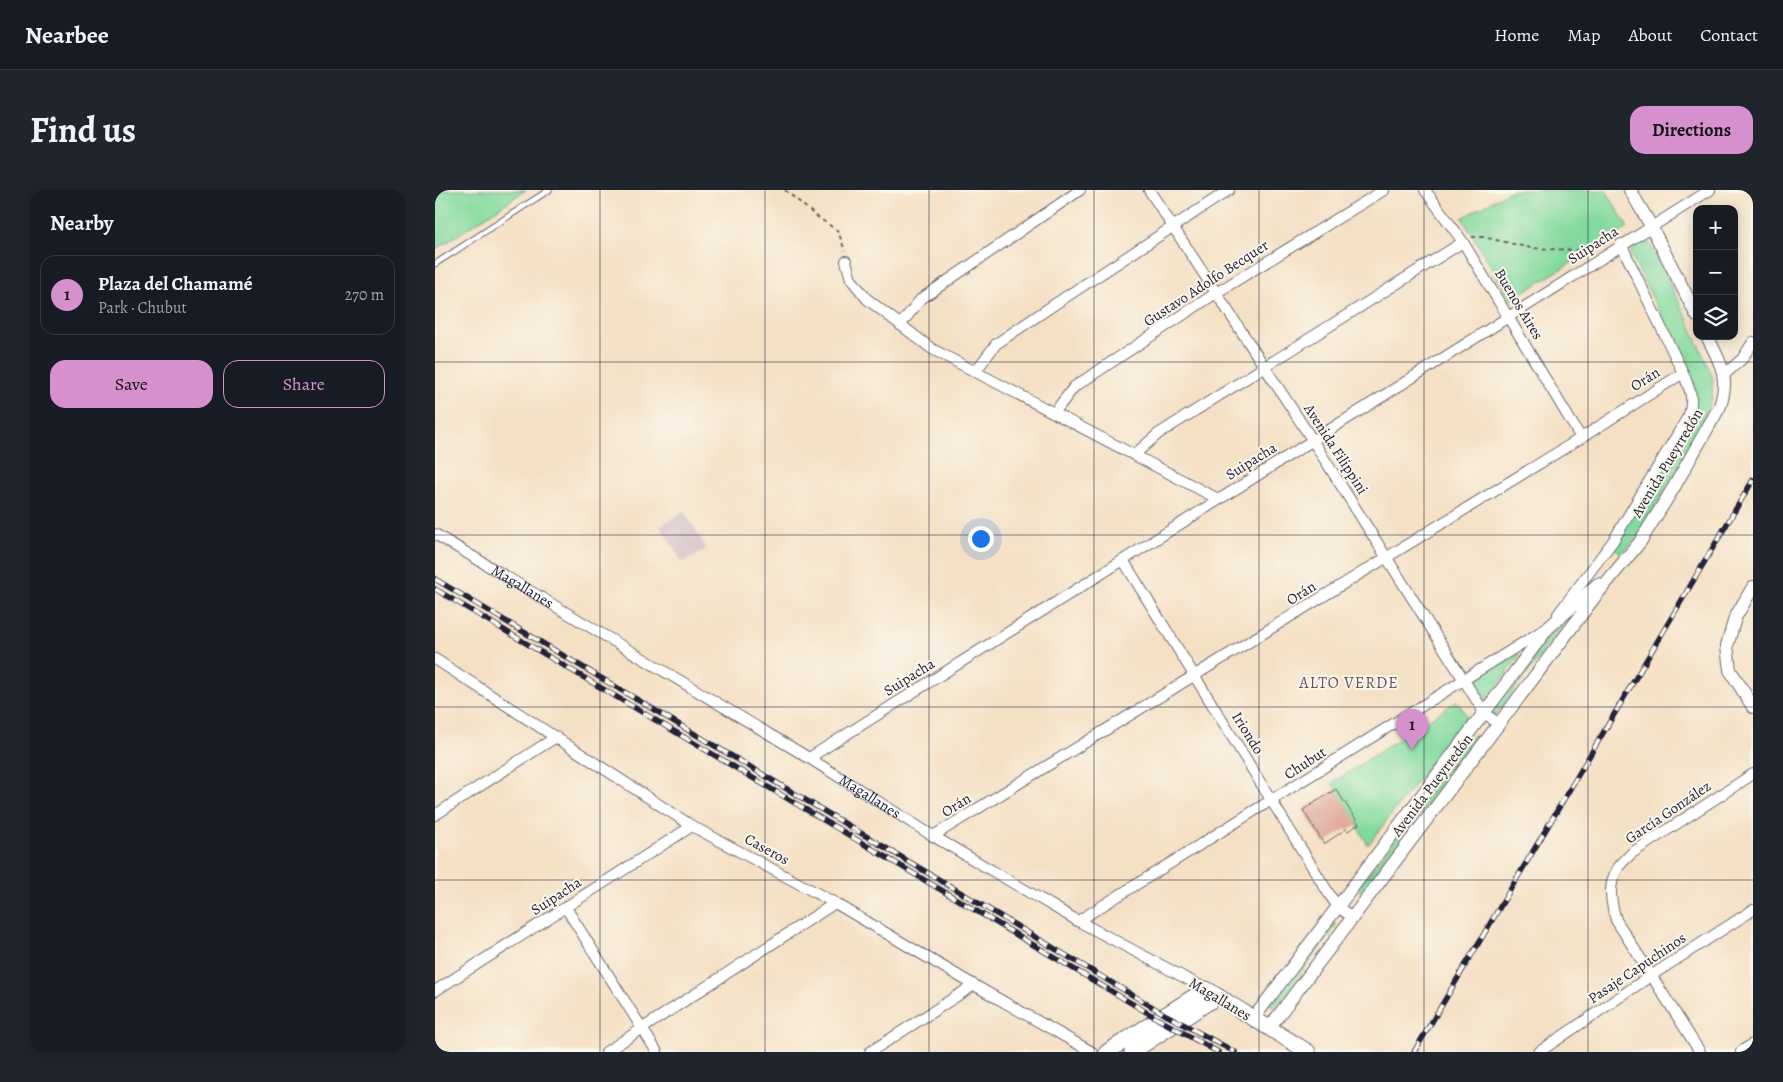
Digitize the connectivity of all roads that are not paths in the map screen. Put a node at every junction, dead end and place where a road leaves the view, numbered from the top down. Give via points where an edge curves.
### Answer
1 (549, 190) edge
2 (1080, 190) edge
3 (1149, 190) edge
4 (1229, 190) edge
5 (1384, 190) edge
6 (1425, 190) edge
7 (1630, 190) edge
8 (1710, 190) edge
9 (1651, 226) junction
10 (1173, 227) junction
11 (1463, 242) junction
12 (1621, 244) junction
13 (846, 261) road end
14 (435, 264) edge
15 (1216, 293) junction
16 (1693, 308) edge
17 (1508, 317) junction
18 (900, 325) junction
19 (1709, 340) edge
20 (1753, 342) edge
21 (1265, 367) junction
22 (975, 372) junction
23 (1683, 373) junction
24 (1724, 374) junction
25 (1054, 413) junction
26 (1581, 438) junction
27 (1313, 441) junction
28 (1134, 456) junction
29 (1218, 500) junction
30 (435, 534) edge
31 (1387, 557) junction
32 (1123, 560) junction
33 (1622, 562) junction
34 (1753, 588) edge
35 (1548, 628) junction
36 (435, 659) edge
37 (1195, 676) junction
38 (1465, 679) junction
39 (1753, 707) edge
40 (1484, 712) junction
41 (1498, 724) junction
42 (556, 737) junction
43 (809, 758) junction
44 (1753, 774) edge
45 (1272, 801) junction
46 (435, 815) edge
47 (693, 826) junction
48 (933, 836) junction
49 (835, 903) junction
50 (1338, 907) junction
51 (565, 908) junction
52 (1753, 910) edge
53 (1352, 917) junction
54 (1078, 922) junction
55 (1652, 975) junction
56 (974, 985) junction
57 (435, 991) edge
58 (1212, 993) junction
59 (1253, 1019) junction
60 (1269, 1028) junction
61 (642, 1029) junction
62 (1753, 1045) edge
63 (606, 1052) edge
64 (657, 1052) edge
65 (870, 1052) edge
66 (1092, 1052) edge
67 (1107, 1052) edge
68 (1132, 1052) edge
69 (1307, 1052) edge
70 (1539, 1052) edge
71 (1700, 1052) edge
72 (1742, 1052) edge

1 - 14 lane
2 - 18 street via 921,299
3 - 10 street, Avenida Filippini
4 - 10 street
5 - 15 street, Gustavo Adolfo Becquer
6 - 11 street, Buenos Aires
7 - 9 street
8 - 9 street, Suipacha
9 - 12 street, Suipacha
9 - 16 street
10 - 15 street, Avenida Filippini
10 - 22 street via 997,344
11 - 17 street, Buenos Aires
11 - 21 street
12 - 17 street, Suipacha
12 - 23 street
13 - 18 street via 851,280 867,299
15 - 21 street, Avenida Filippini
15 - 25 street, Gustavo Adolfo Becquer via 1074,387
17 - 26 street, Buenos Aires
17 - 27 street, Suipacha
18 - 22 street via 932,349
19 - 24 street
20 - 24 street
21 - 27 street, Avenida Filippini
21 - 28 street via 1158,434
22 - 25 street
23 - 26 street, Orán
23 - 35 street, Avenida Pueyrredón via 1691,392 1689,415 1618,533
24 - 33 street, Avenida Pueyrredón via 1720,406 1640,542
25 - 28 street
26 - 31 street, Orán
27 - 29 street, Suipacha
27 - 31 street, Avenida Filippini
28 - 29 street
29 - 32 street, Suipacha
30 - 43 street, Magallanes
31 - 37 street, Orán
31 - 38 street, Avenida Filippini
32 - 37 street, Iriondo
32 - 43 street, Suipacha
33 - 35 street, Avenida Pueyrredón
33 - 41 street, Avenida Pueyrredón
34 - 39 street via 1735,618 1727,646 1729,670
35 - 38 street, Chubut
35 - 40 street, Avenida Pueyrredón
36 - 42 street, Caseros
37 - 45 street, Iriondo
37 - 48 street, Orán
38 - 40 street, Avenida Filippini
38 - 45 street, Chubut
40 - 41 street, Avenida Filippini
40 - 50 street, Avenida Pueyrredón
41 - 53 street, Avenida Pueyrredón
42 - 46 street
42 - 47 street, Caseros
43 - 48 street, Magallanes
44 - 55 street, García González via 1632,853 1617,869 1611,886 1611,904 1616,920
45 - 50 street, Iriondo
45 - 54 street, Chubut
47 - 49 street, Caseros
47 - 51 street, Suipacha
48 - 54 street, Magallanes
49 - 56 street, Caseros
49 - 61 street
50 - 53 street, Iriondo
50 - 59 street, Avenida Pueyrredón
51 - 57 street, Suipacha
51 - 61 street
52 - 55 street, Pasaje Capuchinos
53 - 60 street, Avenida Pueyrredón
54 - 58 street, Magallanes
55 - 70 street, Pasaje Capuchinos
55 - 71 street
56 - 65 street
56 - 66 street, Caseros
58 - 59 main road, Magallanes
58 - 67 main road
58 - 68 main road
59 - 60 main road, Magallanes
60 - 69 main road, Magallanes
61 - 63 street
61 - 64 street
62 - 72 street

